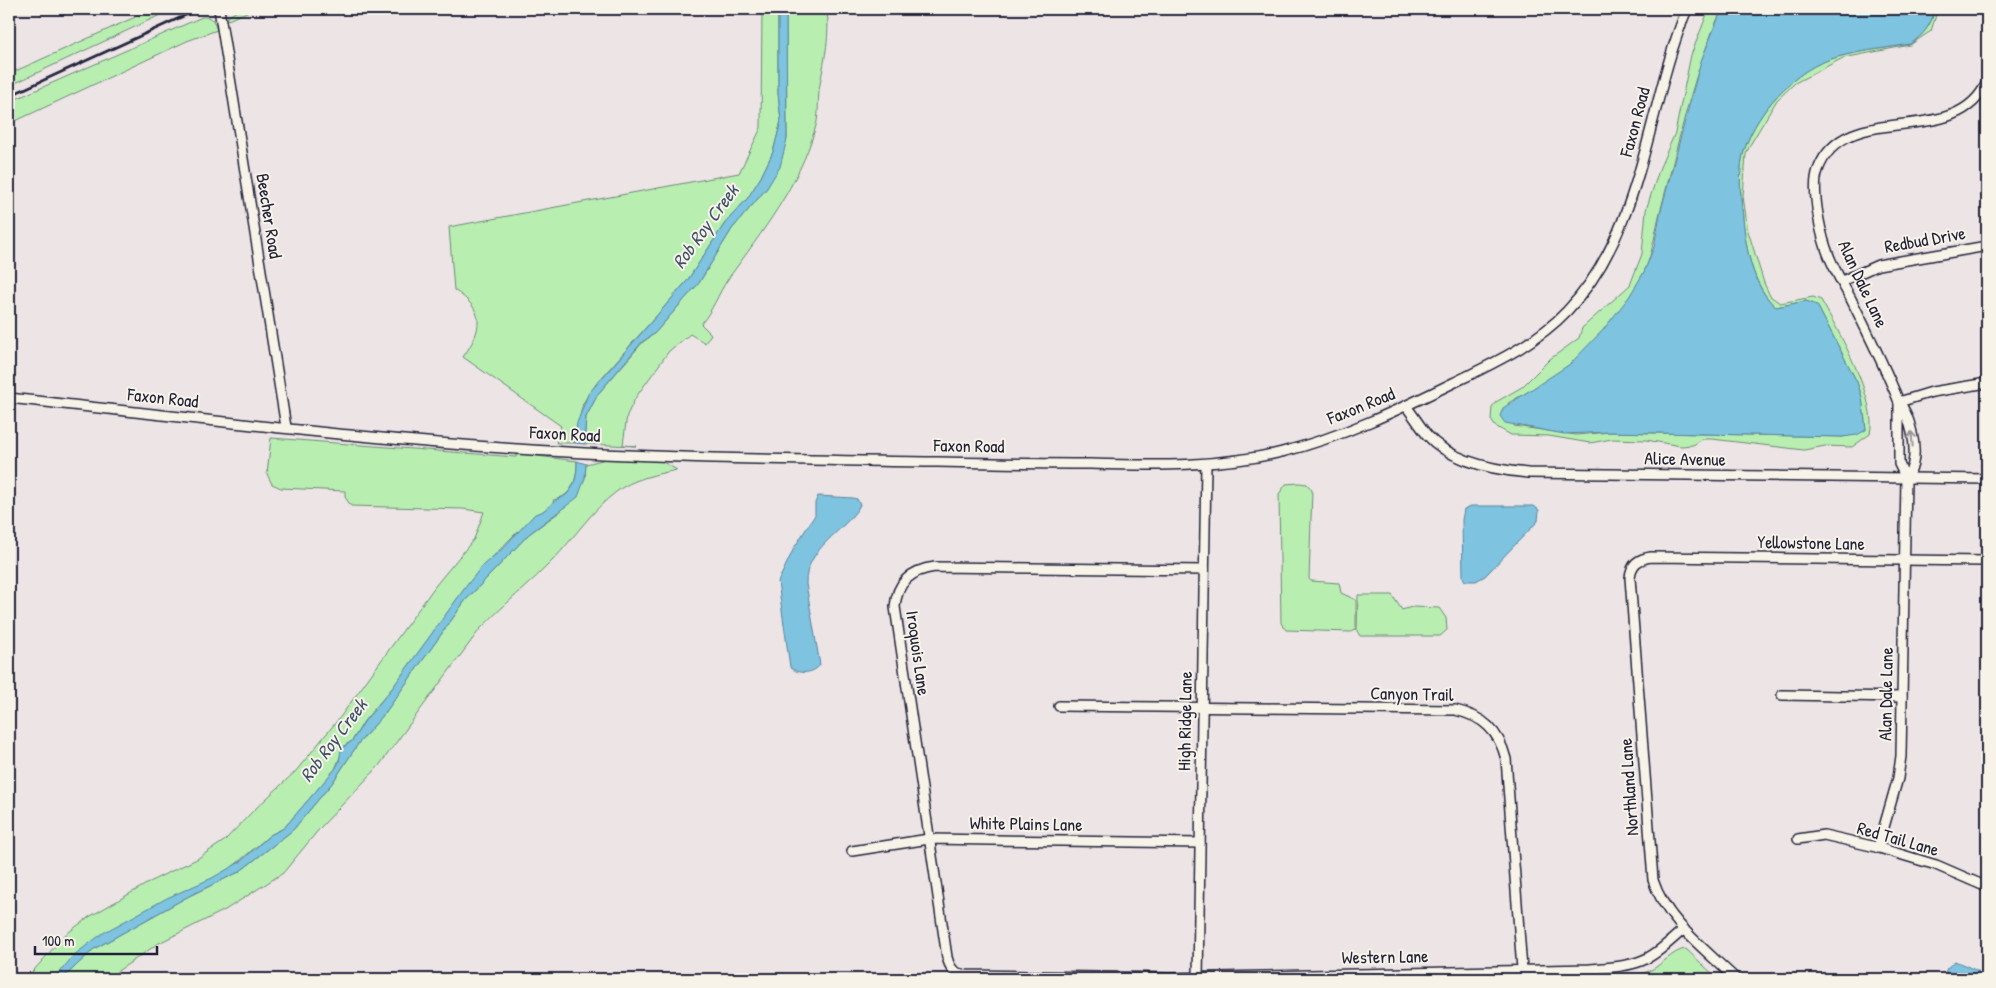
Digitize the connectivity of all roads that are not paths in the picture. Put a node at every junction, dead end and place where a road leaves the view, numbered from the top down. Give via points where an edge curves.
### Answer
1 (219, 9) edge
2 (1687, 9) edge
3 (1987, 82) edge
4 (1987, 246) edge
5 (1842, 281) junction
6 (1987, 383) edge
7 (9, 398) edge
8 (1900, 402) junction
9 (1406, 406) junction
10 (286, 428) junction
11 (1206, 464) junction
12 (1906, 478) junction
13 (1987, 479) edge
14 (1904, 560) junction
15 (1987, 561) edge
16 (1635, 563) joint
17 (1204, 570) junction
18 (1782, 695) dead end
19 (1902, 696) junction
20 (1059, 706) dead end
21 (1202, 707) junction
22 (929, 839) junction
23 (1798, 840) dead end
24 (1200, 843) junction
25 (1878, 848) junction
26 (852, 851) dead end
27 (1987, 887) edge
28 (1684, 929) junction
29 (1522, 969) junction
30 (954, 971) joint
31 (1198, 978) edge
32 (1736, 979) edge

1 - 10 street, Beecher Road
2 - 9 street, Faxon Road via 1674,40 1632,195 1612,245 1590,284 1564,314 1530,341
3 - 5 street, Alan Dale Lane via 1977,100 1955,114 1855,133 1828,150 1816,174 1815,190 1826,249
4 - 5 street, Redbud Drive via 1878,265
5 - 8 street, Alan Dale Lane
6 - 8 street via 1932,392
7 - 10 street, Faxon Road
8 - 12 street, Alan Dale Lane via 1898,464
12 -> 8 street, Alan Dale Lane via 1914,464 1912,437 1907,412
9 - 11 street, Faxon Road via 1350,431 1282,452
9 - 12 street, Alice Avenue via 1428,436 1456,455 1491,469 1528,473
10 - 11 street, Faxon Road via 567,452 777,459
11 - 17 street, High Ridge Lane
12 - 13 street, Alice Avenue
12 - 14 street, Alan Dale Lane
14 - 15 street, Yellowstone Lane
14 - 16 street, Yellowstone Lane via 1651,557
14 - 19 street, Alan Dale Lane
16 - 28 street, Northland Lane via 1630,578 1652,875 1657,894
17 - 21 street, High Ridge Lane
17 - 22 street, Iroquois Lane via 935,566 904,579 897,592 895,607
18 - 19 street
19 - 25 street, Alan Dale Lane via 1898,778
20 - 21 street, Canyon Trail
21 - 24 street, High Ridge Lane
21 - 29 street, Canyon Trail via 1455,710 1480,718 1495,731 1506,759
22 - 24 street, White Plains Lane
22 - 26 street, White Plains Lane
22 - 30 street, Iroquois Lane via 947,958
23 - 25 street, Red Tail Lane via 1824,835
24 - 31 street, High Ridge Lane
25 - 27 street, Red Tail Lane via 1936,866
28 - 29 street, Western Lane via 1655,955 1630,966
28 - 32 street, Northland Lane
29 - 31 street, Western Lane
30 - 31 street, Western Lane via 966,975 1007,977

